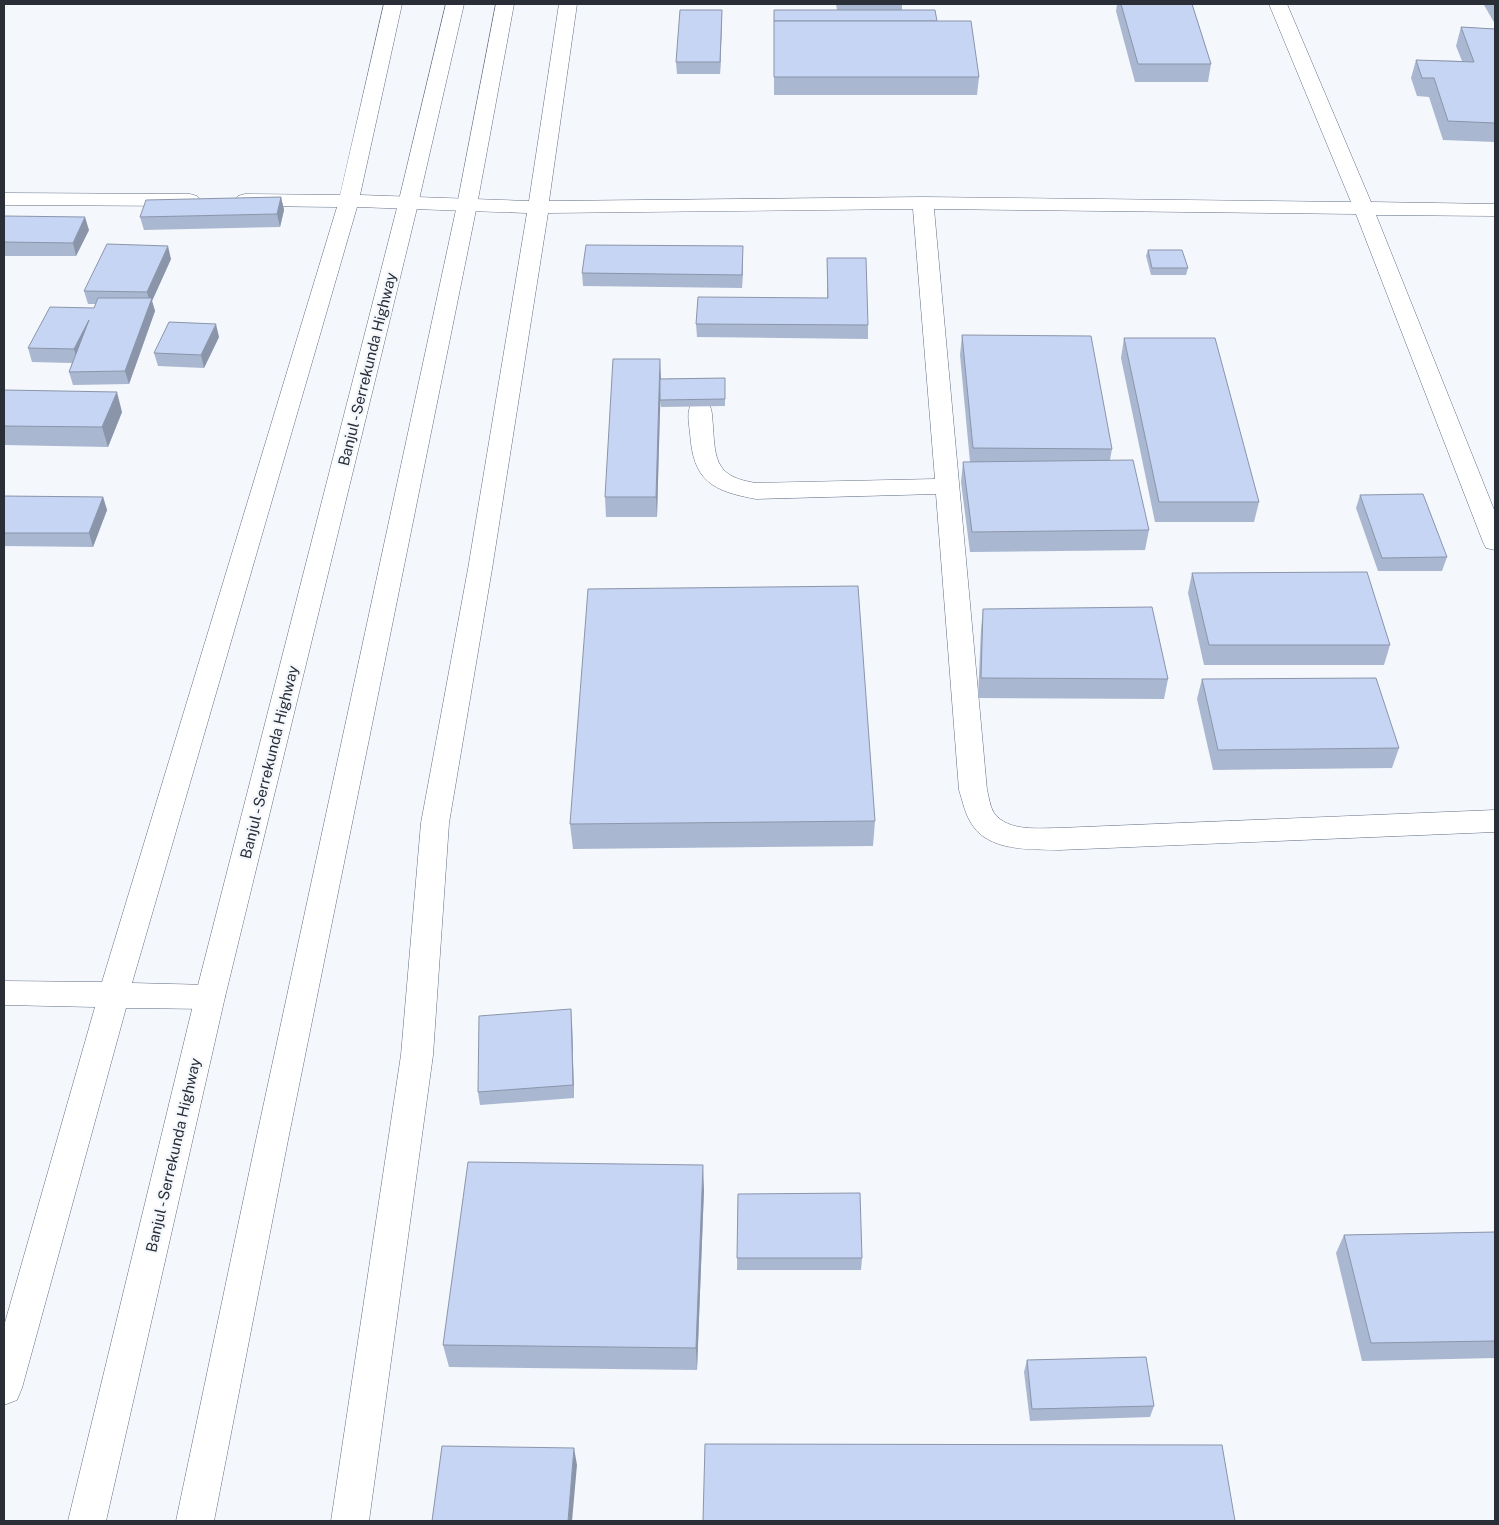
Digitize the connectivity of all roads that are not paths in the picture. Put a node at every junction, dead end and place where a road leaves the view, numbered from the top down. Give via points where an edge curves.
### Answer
1 (394, 4) edge
2 (455, 4) edge
3 (505, 4) edge
4 (568, 4) edge
5 (1278, 4) edge
6 (4, 199) edge
7 (349, 201) junction
8 (923, 203) junction
9 (408, 204) junction
10 (467, 204) junction
11 (538, 207) junction
12 (1364, 209) junction
13 (1495, 210) edge
14 (700, 408) edge
15 (948, 486) junction
16 (1495, 542) edge
17 (1495, 820) edge
18 (4, 993) edge
19 (114, 994) junction
20 (210, 997) junction
21 (4, 1388) edge
22 (87, 1521) edge
23 (195, 1521) edge
24 (350, 1521) edge

1 - 7 main road
2 - 9 main road, Banjul - Serrekunda Highway
3 - 10 main road
4 - 11 main road
5 - 12 main road
6 - 7 main road
7 - 9 main road
7 - 19 main road
8 - 11 main road
8 - 12 main road
8 - 15 main road
9 - 10 main road
9 - 20 main road, Banjul - Serrekunda Highway
10 - 11 main road
10 - 23 main road
11 - 24 main road via 435,823 417,1055
12 - 13 main road
12 - 16 main road
14 - 15 main road via 707,467 719,482 733,488 756,491
15 - 17 main road via 973,790 982,817 1000,834 1058,839
18 - 19 main road
19 - 20 main road
19 - 21 main road
20 - 22 main road, Banjul - Serrekunda Highway

